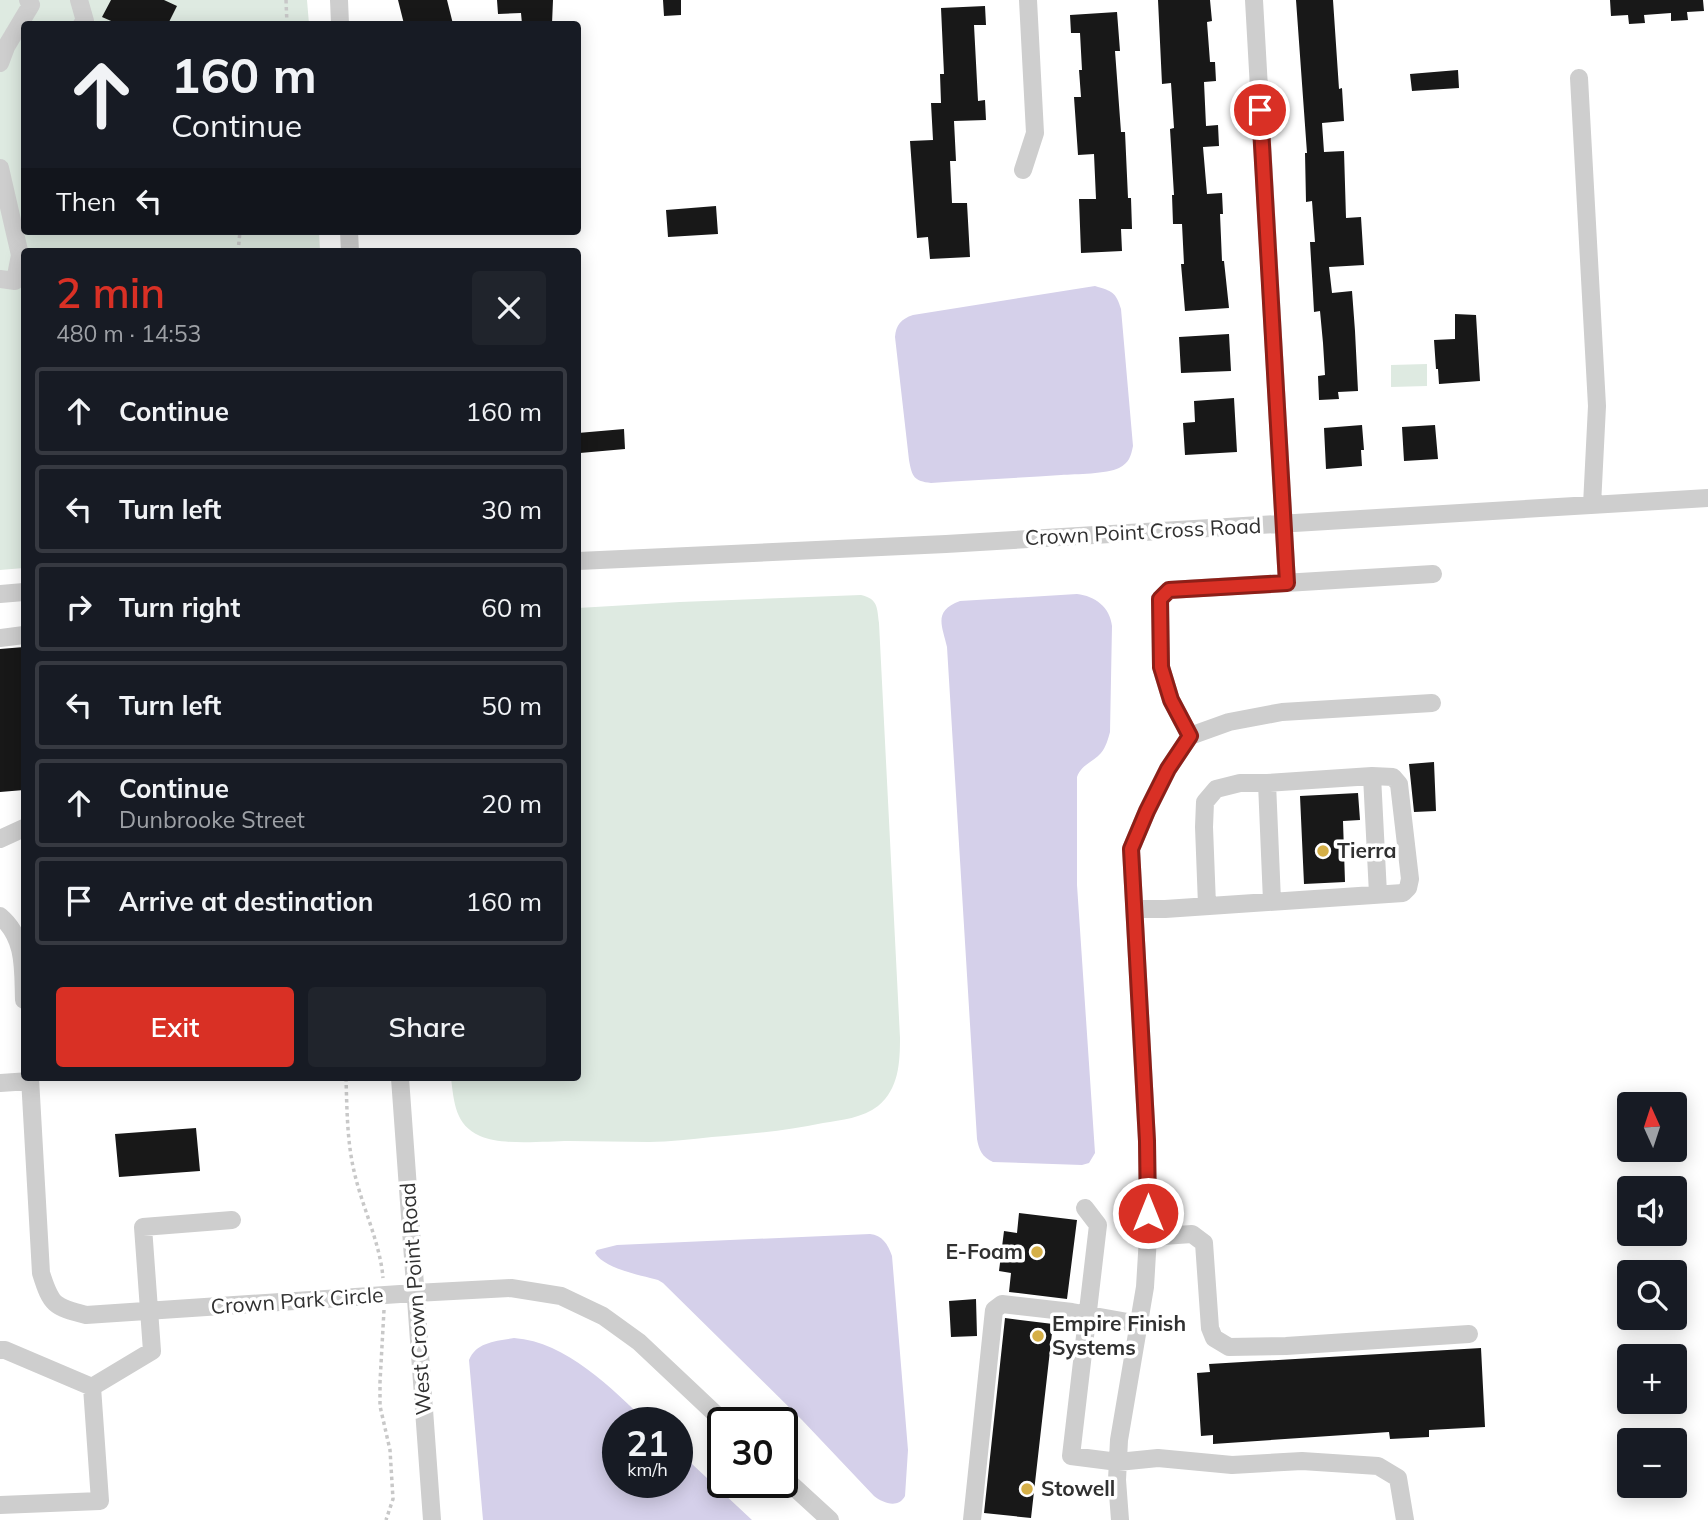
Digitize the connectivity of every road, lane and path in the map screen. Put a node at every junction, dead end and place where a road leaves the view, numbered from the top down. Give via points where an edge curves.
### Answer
1 (28, 0) edge
2 (79, 0) edge
3 (286, 0) edge
4 (339, 0) edge
5 (1028, 0) edge
6 (1254, 0) edge
7 (25, 21) edge
8 (85, 21) edge
9 (287, 21) edge
10 (340, 21) edge
11 (17, 43) edge
12 (0, 63) edge
13 (1579, 78) dead end
14 (0, 168) edge
15 (1023, 170) dead end
16 (0, 279) edge
17 (1708, 498) edge
18 (1591, 505) junction
19 (1284, 524) junction
20 (581, 561) edge
21 (1433, 574) dead end
22 (1287, 583) junction
23 (21, 592) edge
24 (0, 594) edge
25 (21, 635) edge
26 (0, 638) edge
27 (1432, 703) dead end
28 (1190, 736) junction
29 (1372, 776) junction
30 (1267, 783) junction
31 (21, 829) edge
32 (0, 839) edge
33 (1378, 894) junction
34 (1272, 901) junction
35 (1208, 905) junction
36 (1135, 909) junction
37 (0, 916) edge
38 (19, 926) edge
39 (21, 950) edge
40 (21, 1081) edge
41 (30, 1081) edge
42 (346, 1081) edge
43 (400, 1081) edge
44 (0, 1083) edge
45 (1085, 1208) dead end
46 (232, 1220) dead end
47 (1148, 1237) junction
48 (415, 1293) junction
49 (384, 1295) junction
50 (149, 1311) junction
51 (1087, 1315) junction
52 (1139, 1324) junction
53 (1469, 1334) dead end
54 (0, 1350) edge
55 (92, 1387) junction
56 (708, 1407) edge
57 (1118, 1462) junction
58 (798, 1491) edge
59 (0, 1506) edge
60 (386, 1520) edge
61 (432, 1520) edge
62 (830, 1520) edge
63 (972, 1520) edge
64 (1120, 1520) edge
65 (1405, 1520) edge

1 - 7 street via 31,5
2 - 8 street
3 - 9 path
4 - 10 street
5 - 15 street via 1035,133
6 - 19 street
11 - 12 street
13 - 18 street via 1597,407
14 - 16 street via 20,255 15,281
17 - 18 street, Crown Point Cross Road
18 - 19 street, Crown Point Cross Road
19 - 20 street, Crown Point Cross Road
19 - 22 street
21 - 22 street
22 - 28 street via 1169,590 1160,599 1161,667 1171,700
23 - 24 street
25 - 26 street
27 - 28 street via 1282,712 1229,722
28 - 36 street via 1168,769 1131,849
29 - 30 street
29 - 33 street
29 - 33 street via 1393,777 1399,784 1410,879 1403,892
30 - 34 street
30 - 35 street via 1216,789 1205,802
31 - 32 street
33 - 34 street
34 - 35 street
35 - 36 street
36 - 47 street
37 - 38 street
38 - 39 street
40 - 44 street
41 - 50 street, Crown Park Circle via 41,1273 48,1295 62,1309 86,1315
42 - 49 path via 354,1169 377,1247
43 - 48 street, West Crown Point Road
45 - 51 street via 1098,1225
46 - 50 street via 143,1227
47 - 52 street
47 - 53 street via 1192,1234 1204,1243 1210,1328 1214,1338 1229,1347
48 - 49 street, Crown Park Circle
48 - 56 street, Crown Park Circle via 511,1288 561,1296 603,1316 639,1342
48 - 61 street, West Crown Point Road
49 - 50 street, Crown Park Circle
49 - 60 path via 380,1406 390,1450 393,1499
50 - 55 street via 152,1352
51 - 52 street
51 - 57 street via 1071,1456
51 - 63 street via 1002,1304 994,1310
52 - 57 street
54 - 55 street
55 - 59 street via 100,1501
57 - 64 street
57 - 65 street via 1158,1458 1232,1465 1302,1461 1378,1466 1398,1478
58 - 62 street

